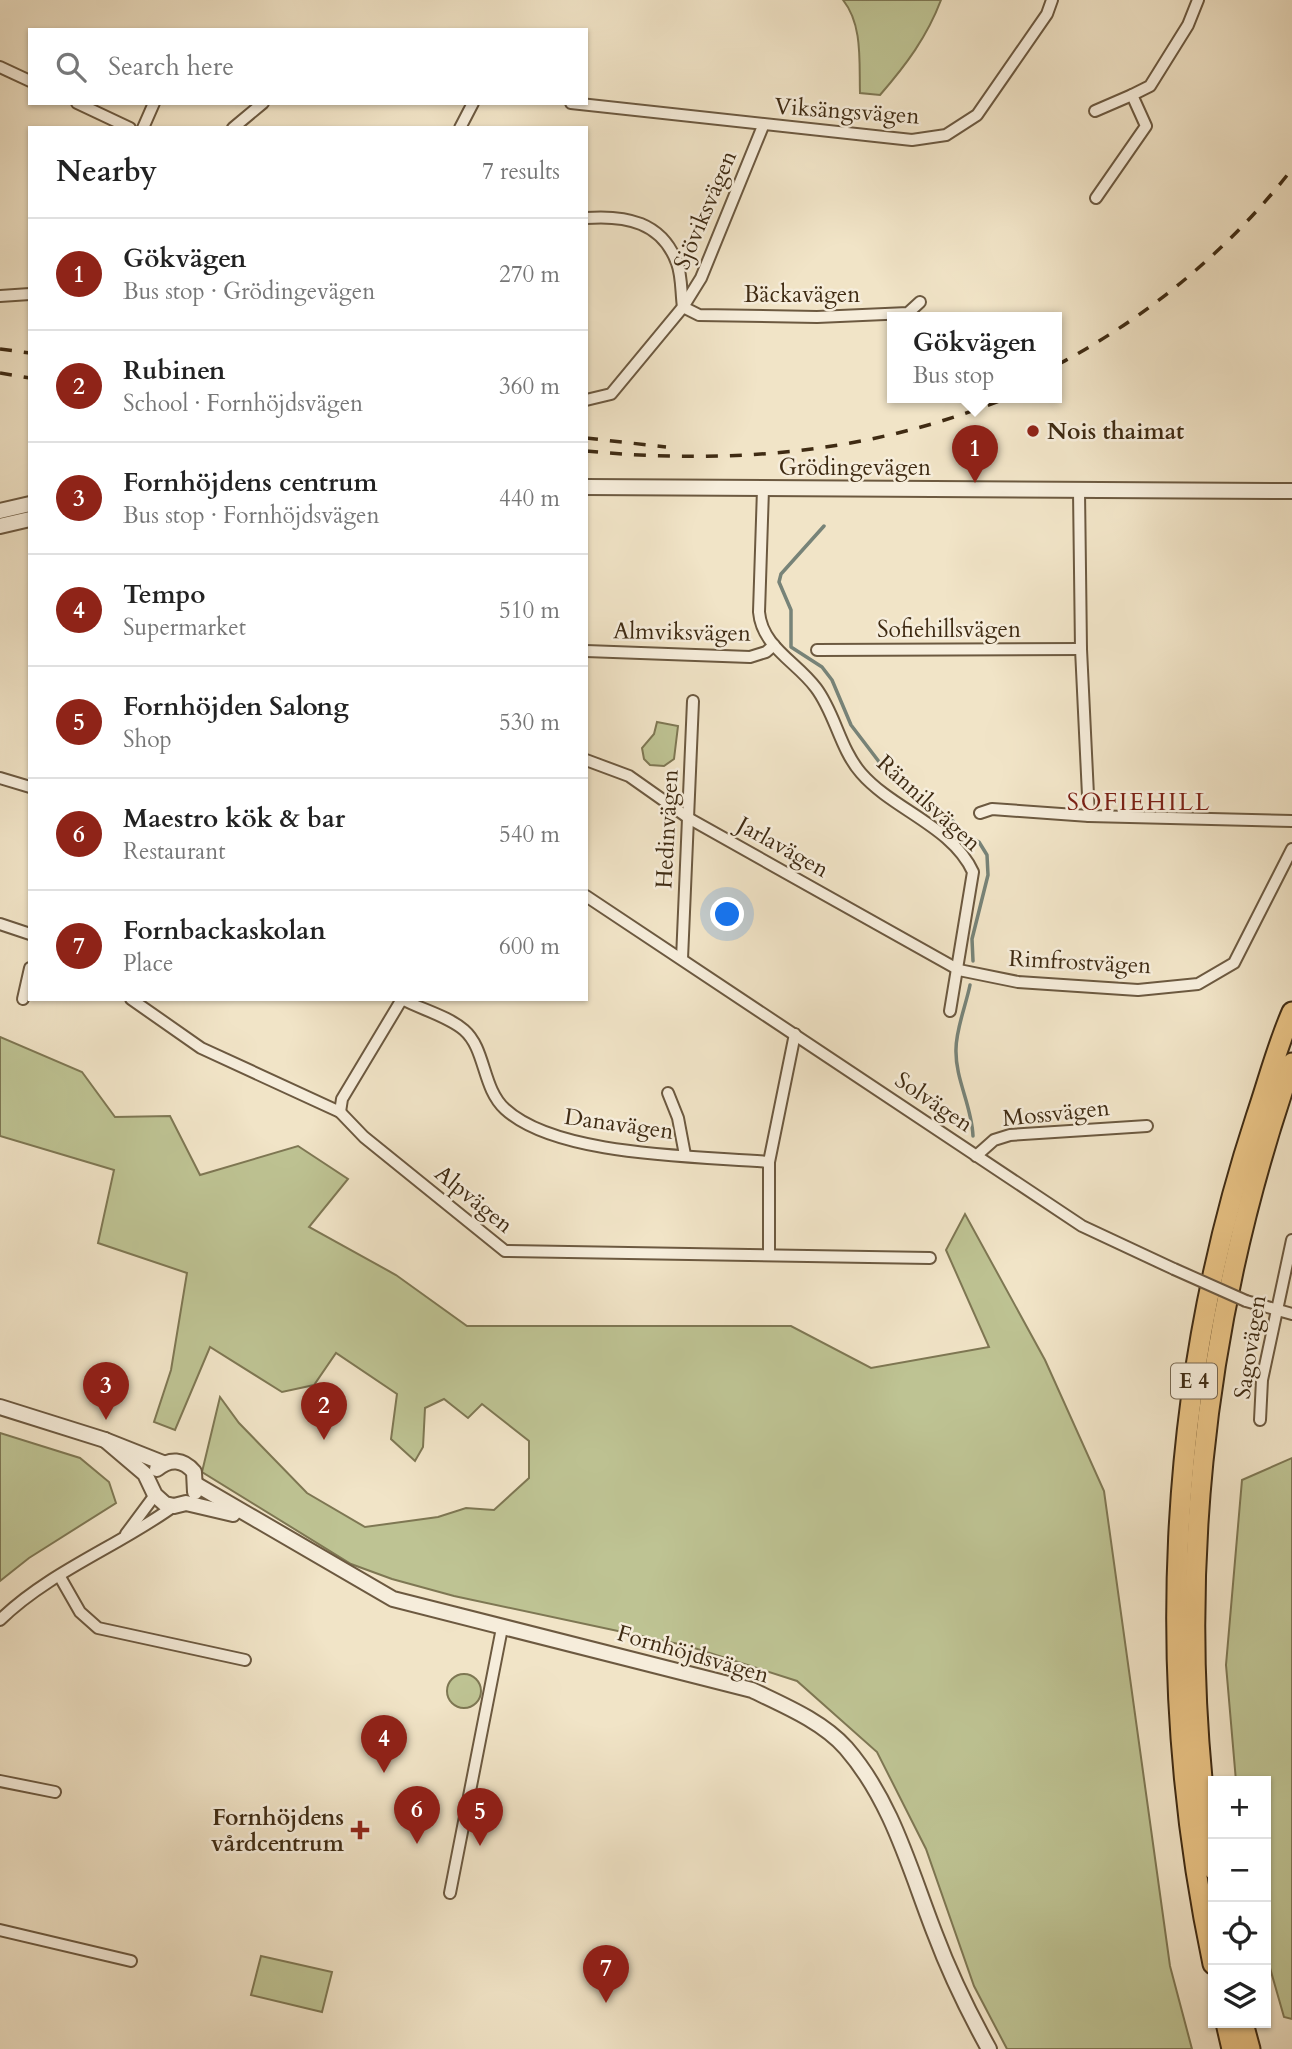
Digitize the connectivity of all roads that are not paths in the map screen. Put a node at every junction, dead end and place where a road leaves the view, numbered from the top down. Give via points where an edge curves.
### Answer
1 (1052, 0) edge
2 (1198, 0) edge
3 (0, 67) edge
4 (28, 80) edge
5 (1132, 96) junction
6 (81, 105) edge
7 (153, 105) edge
8 (260, 105) edge
9 (472, 105) edge
10 (588, 105) edge
11 (1095, 111) dead end
12 (126, 126) edge
13 (144, 126) edge
14 (235, 126) edge
15 (461, 126) edge
16 (763, 126) junction
17 (1096, 198) dead end
18 (588, 218) edge
19 (28, 294) edge
20 (0, 296) edge
21 (920, 302) dead end
22 (682, 307) junction
23 (909, 312) edge
24 (887, 314) edge
25 (588, 400) edge
26 (588, 487) edge
27 (764, 488) junction
28 (1079, 491) junction
29 (1292, 491) edge
30 (28, 504) edge
31 (0, 511) edge
32 (28, 519) edge
33 (0, 526) edge
34 (774, 645) junction
35 (1080, 649) junction
36 (817, 650) dead end
37 (588, 651) edge
38 (693, 701) dead end
39 (588, 761) edge
40 (0, 778) edge
41 (28, 786) edge
42 (980, 813) dead end
43 (1089, 816) junction
44 (690, 819) junction
45 (1292, 821) edge
46 (1292, 849) edge
47 (588, 897) edge
48 (0, 925) edge
49 (28, 933) edge
50 (682, 959) junction
51 (959, 970) junction
52 (28, 977) edge
53 (23, 999) dead end
54 (134, 1001) edge
55 (401, 1001) edge
56 (406, 1001) edge
57 (950, 1011) dead end
58 (1292, 1012) edge
59 (795, 1034) junction
60 (1292, 1062) edge
61 (668, 1093) dead end
62 (340, 1112) junction
63 (1147, 1126) dead end
64 (685, 1154) junction
65 (976, 1156) junction
66 (769, 1162) junction
67 (1292, 1240) edge
68 (769, 1255) junction
69 (930, 1258) dead end
70 (1275, 1311) junction
71 (1292, 1314) edge
72 (0, 1407) edge
73 (1260, 1420) dead end
74 (105, 1440) junction
75 (163, 1464) junction
76 (197, 1485) junction
77 (153, 1489) junction
78 (180, 1504) junction
79 (248, 1518) junction
80 (120, 1541) junction
81 (60, 1577) junction
82 (0, 1620) edge
83 (502, 1628) junction
84 (245, 1660) dead end
85 (0, 1781) edge
86 (55, 1792) dead end
87 (1209, 1839) edge
88 (450, 1894) dead end
89 (0, 1930) edge
90 (1208, 1935) edge
91 (131, 1961) dead end
92 (1227, 2028) edge
93 (1244, 2028) edge
94 (989, 2049) edge
95 (1232, 2049) edge
96 (1250, 2049) edge

1 - 16 street, Viksängsvägen via 977,116 946,135 912,140
2 - 5 street via 1150,86
3 - 4 street
5 - 11 street
5 - 17 street via 1146,126
6 - 12 street
7 - 13 street
8 - 14 street
9 - 15 street
10 - 16 street, Viksängsvägen
16 - 22 street, Sjöviksvägen via 701,278
18 - 22 street via 628,219 661,234 678,264
19 - 20 street
21 - 23 street, Bäckavägen
22 - 24 street, Bäckavägen via 699,315
22 - 25 street, Sjöviksvägen via 611,394
26 - 27 street, Grödingevägen
27 - 28 street, Grödingevägen
27 - 34 street, Rännilsvägen via 759,612 762,629
28 - 29 street, Grödingevägen
28 - 35 street
30 - 31 street
32 - 33 street
34 - 37 street, Almviksvägen via 750,657
34 - 51 street, Rännilsvägen via 816,688 861,774 967,858 973,872
35 - 36 street, Sofiehillsvägen
35 - 43 street
38 - 44 street, Hedinvägen
39 - 44 street, Jarlavägen via 629,776
40 - 41 street
42 - 43 street via 992,809
43 - 45 street
44 - 50 street, Hedinvägen
44 - 51 street, Jarlavägen
46 - 51 street, Rimfrostvägen via 1234,962 1198,984 1138,990 1018,982
47 - 50 street, Solvägen
48 - 49 street
50 - 59 street, Solvägen
51 - 57 street, Rännilsvägen
52 - 53 street
54 - 62 street, Alpvägen via 201,1048
55 - 62 street via 342,1098
56 - 64 street, Danavägen via 463,1029 476,1045 484,1077 505,1109 540,1132 583,1145
58 - 90 highway, E 4 via 1237,1176 1201,1327 1187,1428 1177,1552 1176,1673 1186,1806
59 - 65 street, Solvägen
59 - 66 street
60 - 87 highway, E 4 via 1249,1199 1220,1327 1202,1444 1194,1558 1194,1679
61 - 64 street, Danavägen
62 - 68 street, Alpvägen via 364,1137 505,1251
63 - 65 street, Mossvägen via 1010,1135 994,1140
64 - 66 street, Danavägen
65 - 70 street, Solvägen, bridge via 1082,1226
66 - 68 street
67 - 70 street, Sagovägen
68 - 69 street, Alpvägen
70 - 71 street, Solvägen
70 - 73 street, Sagovägen
72 - 74 street, Fornhöjdsvägen
74 - 75 street, Fornhöjdsvägen
74 - 77 street, Fornhöjdsvägen
75 - 76 street, Fornhöjdsvägen via 176,1461 190,1466
75 - 77 street via 156,1470
76 - 78 street
76 - 79 street, Fornhöjdsvägen
77 - 78 street, Fornhöjdsvägen via 165,1504
77 - 80 street
78 - 79 street, Fornhöjdsvägen
78 - 80 street
79 - 83 street, Fornhöjdsvägen via 393,1599
80 - 81 street
81 - 82 street
81 - 84 street via 80,1612 98,1628
83 - 88 street
83 - 94 street, Fornhöjdsvägen via 752,1690 802,1714 845,1746 876,1788 897,1832 957,1991
85 - 86 street
89 - 91 street
92 - 95 highway
93 - 96 highway

